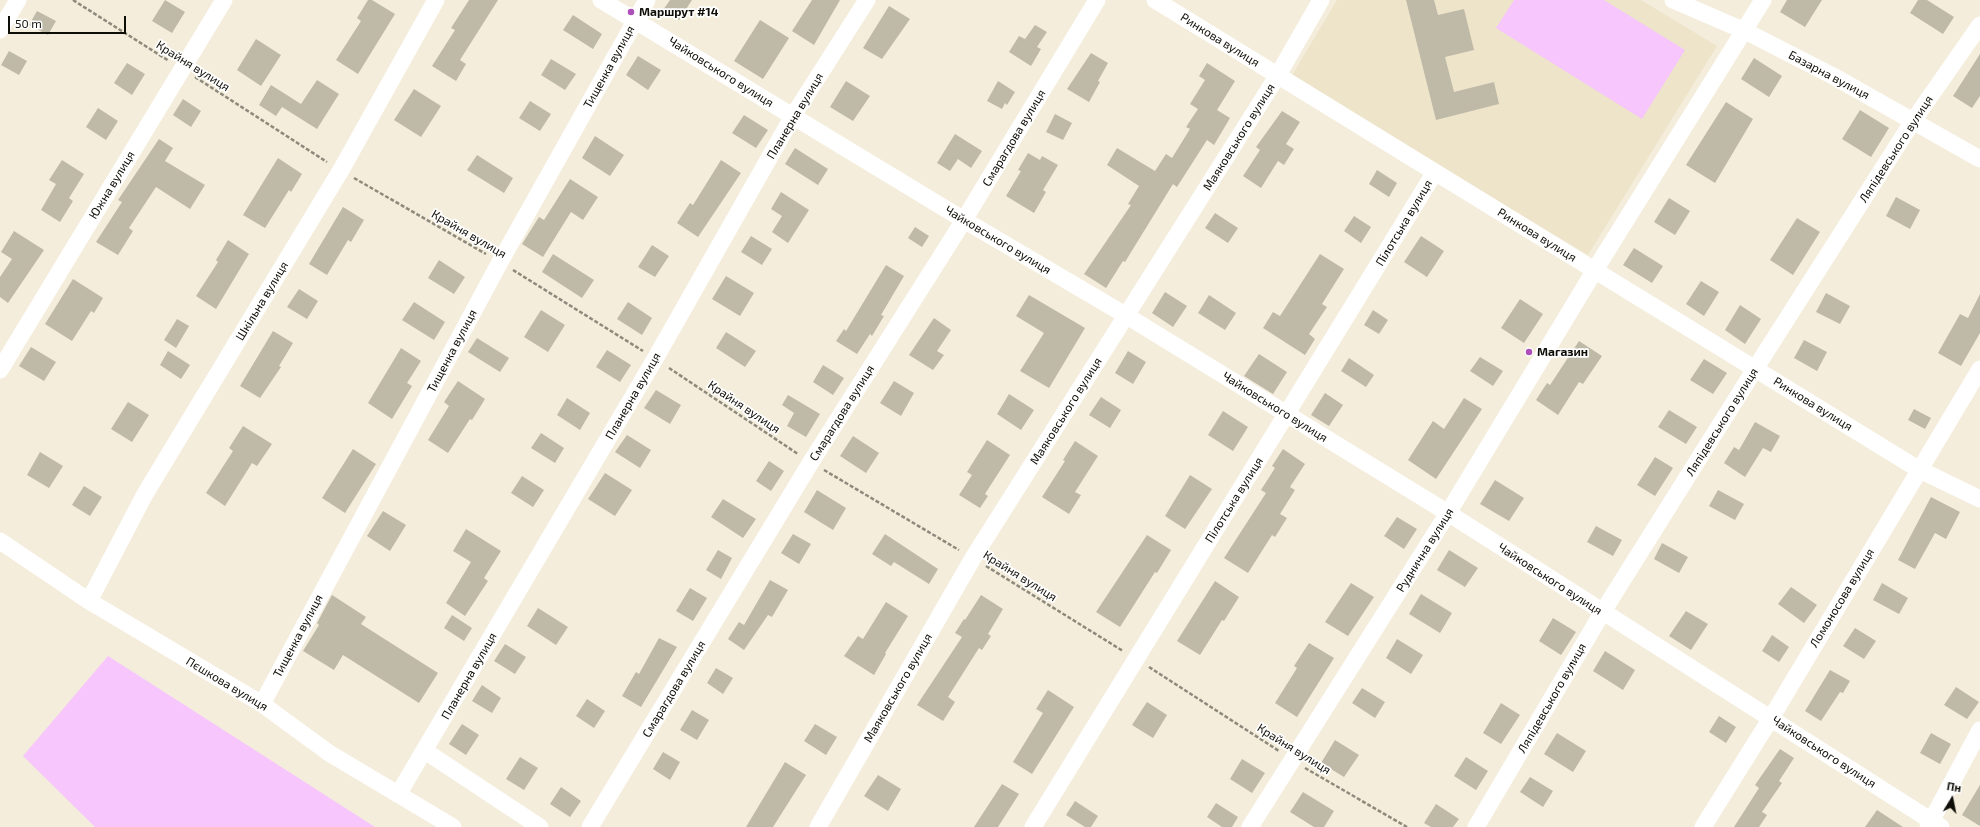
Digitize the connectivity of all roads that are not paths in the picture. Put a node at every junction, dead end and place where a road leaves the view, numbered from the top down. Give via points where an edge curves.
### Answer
1 (18, 0) edge
2 (224, 0) edge
3 (436, 0) edge
4 (601, 0) edge
5 (646, 0) edge
6 (867, 0) edge
7 (1097, 0) edge
8 (1155, 0) edge
9 (1321, 0) edge
10 (1673, 0) edge
11 (1763, 0) edge
12 (635, 19) junction
13 (1980, 25) edge
14 (0, 30) edge
15 (1745, 31) junction
16 (1278, 75) junction
17 (793, 116) junction
18 (1913, 121) junction
19 (1980, 159) edge
20 (1435, 172) junction
21 (964, 220) junction
22 (1595, 270) junction
23 (1127, 316) junction
24 (1755, 369) junction
25 (1980, 369) edge
26 (0, 370) edge
27 (1287, 415) junction
28 (1918, 469) junction
29 (1980, 499) edge
30 (1448, 513) junction
31 (0, 541) edge
32 (89, 601) junction
33 (1602, 613) junction
34 (262, 704) junction
35 (1771, 718) junction
36 (1980, 730) edge
37 (424, 751) junction
38 (399, 793) junction
39 (1933, 825) edge
40 (453, 827) edge
41 (540, 827) edge
42 (590, 827) edge
43 (818, 827) edge
44 (1033, 827) edge
45 (1250, 827) edge
46 (1476, 827) edge
47 (1703, 827) edge

1 - 14 street
2 - 26 street, Южна вулиця
3 - 32 street, Шкільна вулиця via 341,170 145,494
4 - 12 street, Чайковського вулиця
5 - 12 street, Тищенка вулиця
6 - 17 street, Планерна вулиця
7 - 21 street, Смарагдова вулиця
8 - 16 street, Ринкова вулиця
9 - 16 street, Маяковського вулиця
10 - 15 street, Базарна вулиця
11 - 15 street, Руднична вулиця
12 - 17 street, Чайковського вулиця
12 - 34 street, Тищенка вулиця via 500,262
13 - 18 street, Ляпідевського вулиця
15 - 18 street, Базарна вулиця
15 - 22 street, Руднична вулиця
16 - 20 street, Ринкова вулиця
16 - 23 street, Маяковського вулиця
17 - 21 street, Чайковського вулиця
17 - 37 street, Планерна вулиця via 655,359
18 - 19 street, Базарна вулиця
18 - 24 street, Ляпідевського вулиця
20 - 22 street, Ринкова вулиця
20 - 27 street, Пілотська вулиця
21 - 23 street, Чайковського вулиця
21 - 42 street, Смарагдова вулиця via 811,462
22 - 24 street, Ринкова вулиця
22 - 30 street, Руднична вулиця
23 - 27 street, Чайковського вулиця
23 - 43 street, Маяковського вулиця via 973,558
24 - 28 street, Ринкова вулиця
24 - 33 street, Ляпідевського вулиця
25 - 28 street, Ломоносова вулиця
27 - 30 street, Чайковського вулиця
27 - 44 street, Пілотська вулиця
28 - 29 street, Ринкова вулиця
28 - 35 street, Ломоносова вулиця
30 - 33 street, Чайковського вулиця
30 - 45 street, Руднична вулиця
31 - 32 street, Пєшкова вулиця
32 - 34 street, Пєшкова вулиця
33 - 35 street, Чайковського вулиця
33 - 46 street, Ляпідевського вулиця
34 - 38 street, Пєшкова вулиця via 329,753
35 - 39 street, Чайковського вулиця
35 - 47 street, Ломоносова вулиця
36 - 39 street
37 - 38 street, Планерна вулиця
37 - 41 street
38 - 40 street, Пєшкова вулиця

